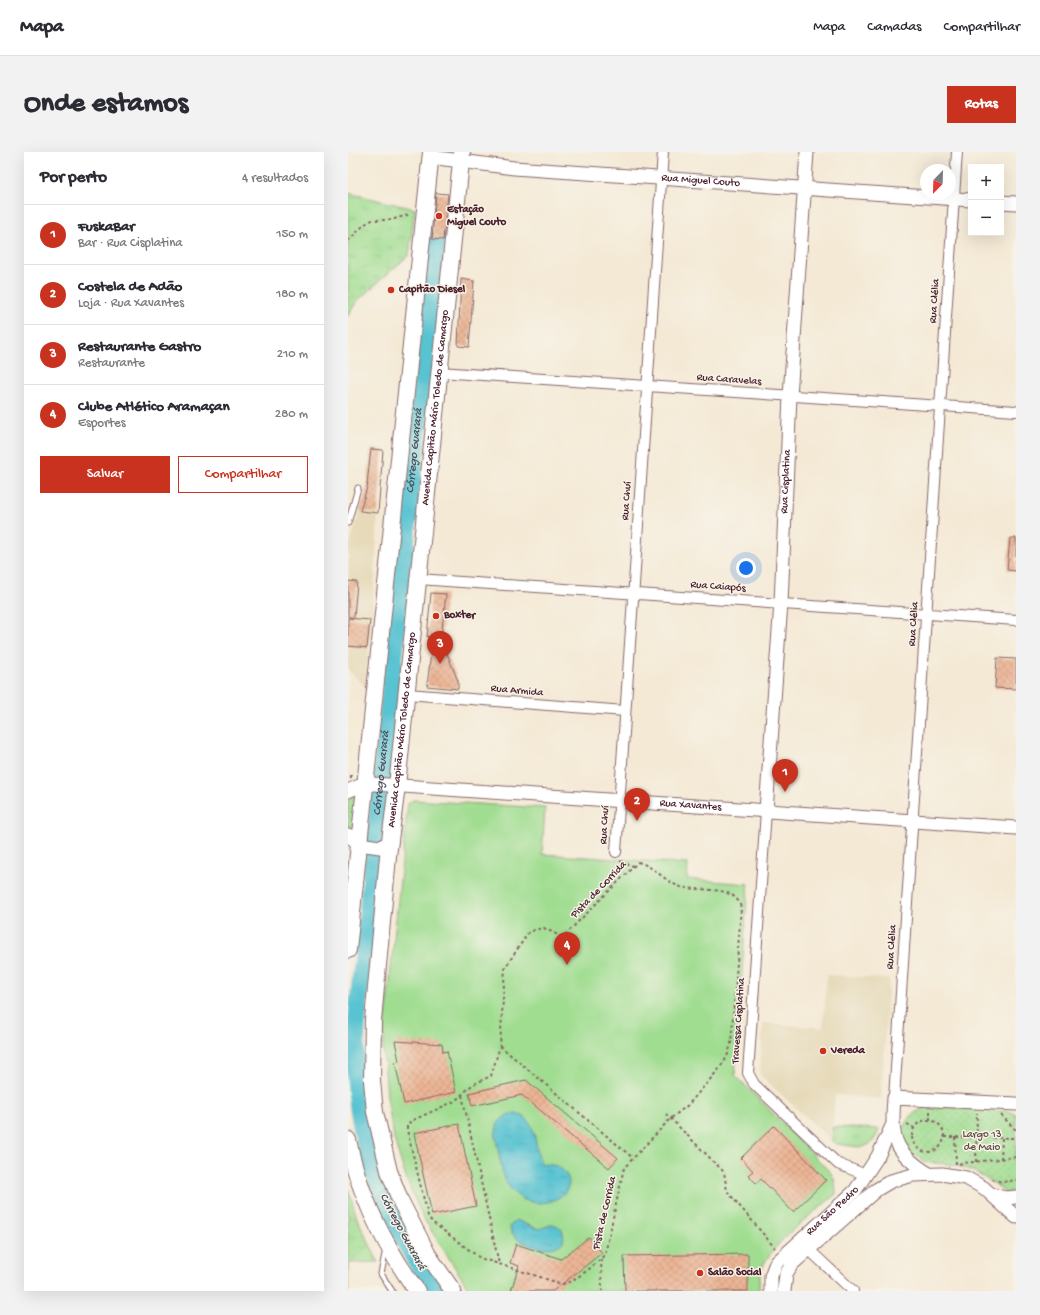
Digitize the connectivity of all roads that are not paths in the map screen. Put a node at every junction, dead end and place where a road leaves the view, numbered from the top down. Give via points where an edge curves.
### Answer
1 (663, 152) edge
2 (807, 152) edge
3 (957, 152) edge
4 (428, 154) edge
5 (461, 157) edge
6 (956, 168) edge
7 (661, 179) junction
8 (804, 188) junction
9 (920, 197) edge
10 (956, 199) edge
11 (954, 200) edge
12 (968, 200) edge
13 (1004, 202) edge
14 (1016, 203) edge
15 (439, 372) junction
16 (647, 386) junction
17 (790, 396) junction
18 (940, 406) junction
19 (1016, 412) edge
20 (358, 488) dead end
21 (348, 524) edge
22 (418, 579) junction
23 (633, 593) junction
24 (781, 603) junction
25 (926, 614) junction
26 (1016, 620) edge
27 (407, 694) junction
28 (625, 711) junction
29 (381, 784) junction
30 (348, 791) edge
31 (619, 801) junction
32 (766, 811) junction
33 (912, 821) junction
34 (1016, 828) edge
35 (357, 842) edge
36 (385, 844) junction
37 (616, 852) dead end
38 (348, 950) edge
39 (894, 1098) junction
40 (1016, 1104) edge
41 (892, 1126) junction
42 (348, 1140) edge
43 (929, 1174) junction
44 (866, 1175) junction
45 (992, 1195) junction
46 (1016, 1197) edge
47 (1016, 1217) edge
48 (804, 1245) junction
49 (387, 1246) junction
50 (392, 1291) edge
51 (417, 1291) edge
52 (453, 1291) edge
53 (771, 1291) edge
54 (784, 1291) edge
55 (853, 1291) edge

1 - 7 street, Rua Chuí
2 - 8 street, Rua Cisplatina
3 - 6 street, Rua Clélia
4 - 5 street, Rua Miguel Couto
4 - 29 main road, Avenida Capitão Mário Toledo de Camargo
5 - 7 street, Rua Miguel Couto via 514,168
5 - 15 main road, Avenida Capitão Mário Toledo de Camargo
7 - 8 street, Rua Miguel Couto
7 - 16 street, Rua Chuí
8 - 9 street, Rua Miguel Couto
8 - 17 street, Rua Cisplatina
10 - 12 street, Rua Miguel Couto
11 - 18 street, Rua Clélia
13 - 14 street
15 - 16 street, Rua Caravelas
15 - 22 main road, Avenida Capitão Mário Toledo de Camargo
16 - 17 street, Rua Caravelas
16 - 23 street, Rua Chuí
17 - 18 street, Rua Caravelas
17 - 24 street, Rua Cisplatina
18 - 19 street, Rua Caravelas
18 - 25 street, Rua Clélia
20 - 21 lane
22 - 23 street, Rua Caiapós
22 - 27 main road, Avenida Capitão Mário Toledo de Camargo
23 - 24 street, Rua Caiapós
23 - 28 street, Rua Chuí
24 - 25 street, Rua Caiapós
24 - 32 street, Rua Cisplatina
25 - 26 street, Rua Caiapós
25 - 33 street, Rua Clélia
27 - 28 street, Rua Armida
27 - 29 main road, Avenida Capitão Mário Toledo de Camargo
28 - 31 street, Rua Chuí
29 - 30 street
29 - 31 street, Rua Xavantes
29 - 35 main road, Avenida Capitão Mário Toledo de Camargo
29 - 36 main road, Avenida Capitão Mário Toledo de Camargo
31 - 32 street, Rua Xavantes
31 - 37 street, Rua Chuí
32 - 33 street, Rua Xavantes
32 - 44 street, Travessa Cisplatina via 748,1073 754,1084 838,1164
33 - 34 street, Rua Xavantes
33 - 39 street, Rua Clélia
35 - 36 street
35 - 38 main road, Avenida Capitão Mário Toledo de Camargo
36 - 52 main road, Avenida Capitão Mário Toledo de Camargo via 372,1043 375,1112 389,1172 400,1200 428,1255
39 - 40 street
39 - 41 street
41 - 43 street via 902,1153
41 - 44 street, Rua São Pedro
42 - 49 main road via 366,1201
43 - 45 street via 966,1178
43 - 48 street, Rua São Pedro via 900,1178 883,1185
44 - 48 street, Rua São Pedro
45 - 46 street
45 - 47 street
48 - 53 street, Rua São Pedro via 776,1263 772,1272
48 - 54 street, Rua São Pedro via 787,1271
48 - 55 street
49 - 50 lane via 380,1274
49 - 51 main road

